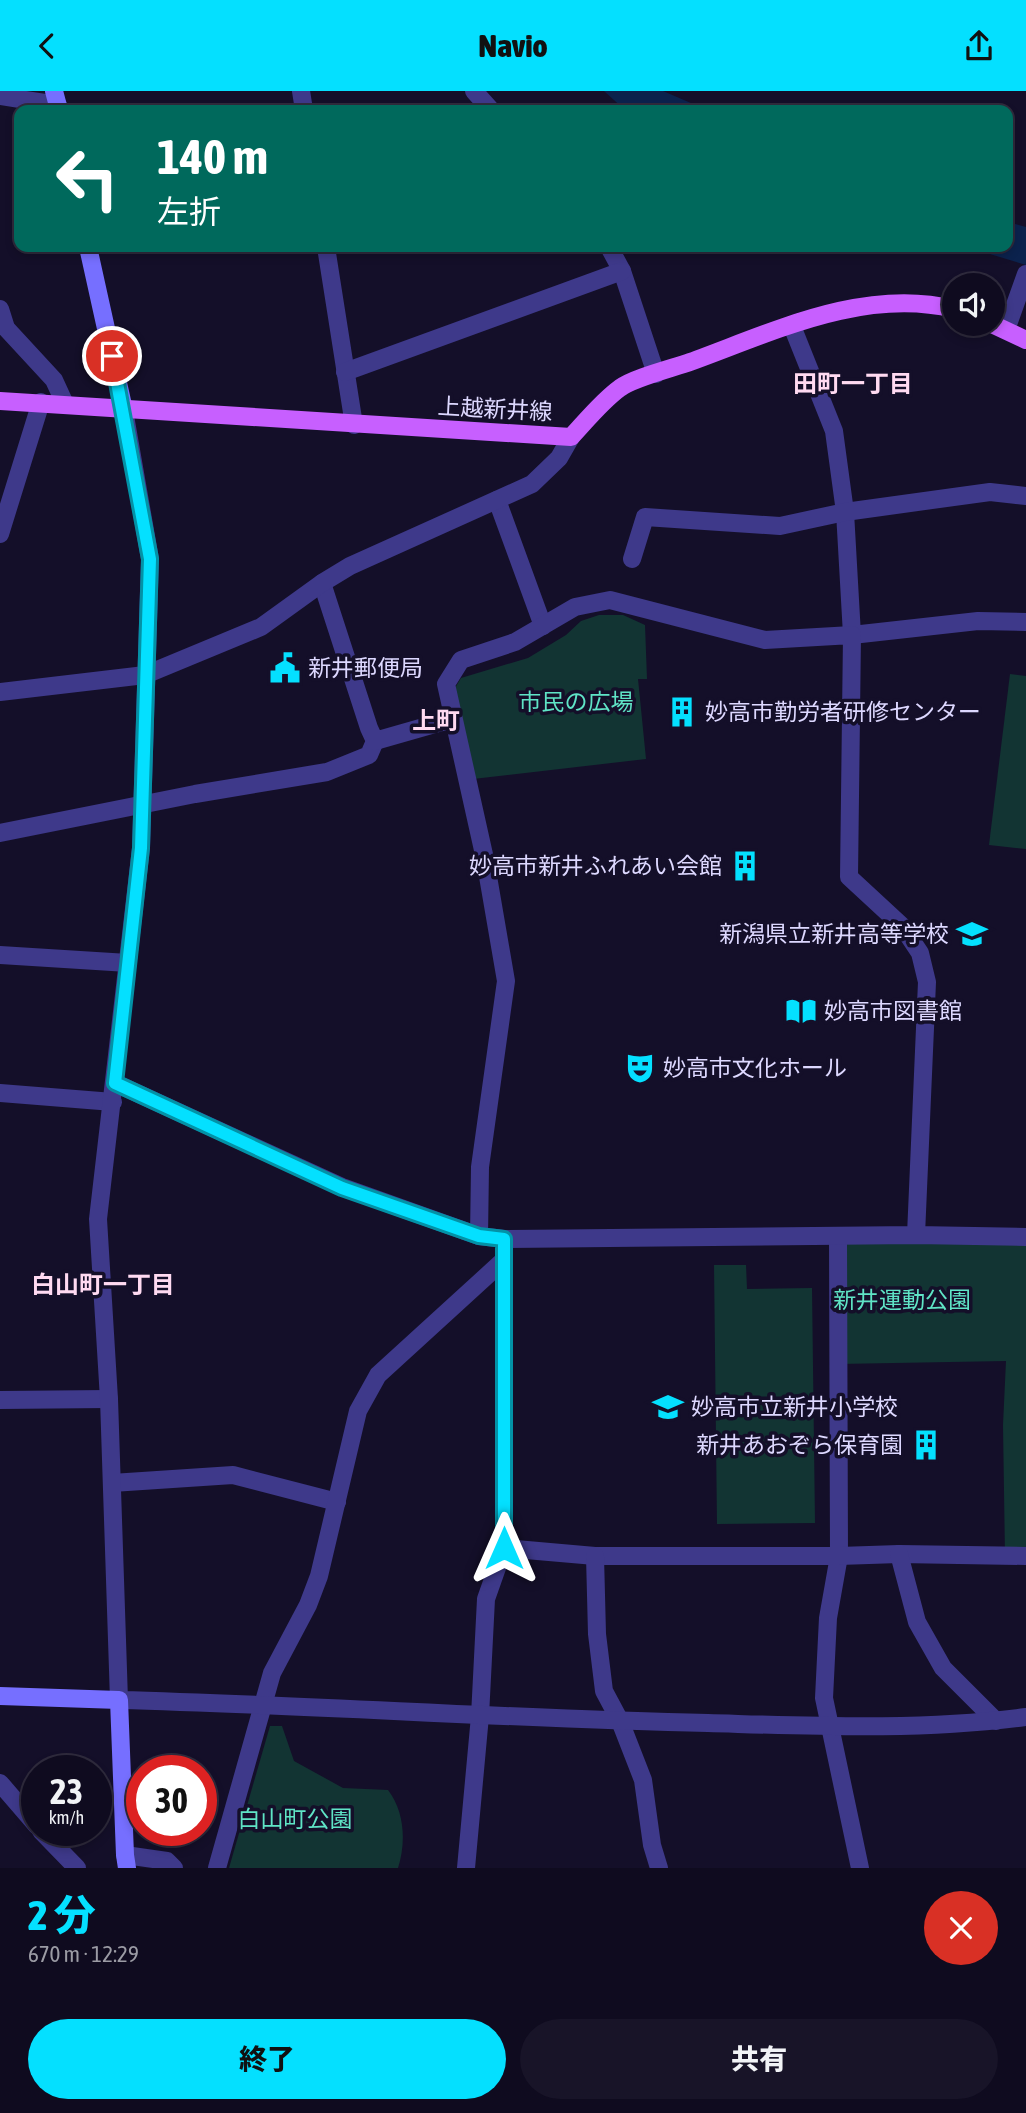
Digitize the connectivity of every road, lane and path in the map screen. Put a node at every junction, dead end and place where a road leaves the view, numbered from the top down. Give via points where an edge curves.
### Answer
1 (474, 91) edge
2 (0, 96) edge
3 (57, 102) edge
4 (487, 105) edge
5 (89, 252) edge
6 (327, 252) edge
7 (612, 252) edge
8 (622, 271) junction
9 (1026, 274) edge
10 (942, 307) edge
11 (0, 309) edge
12 (1005, 315) edge
13 (792, 326) junction
14 (1005, 330) edge
15 (1026, 340) edge
16 (345, 372) junction
17 (656, 374) junction
18 (0, 401) edge
19 (41, 402) junction
20 (65, 404) junction
21 (124, 410) junction
22 (354, 425) junction
23 (571, 437) junction
24 (1026, 496) edge
25 (497, 500) junction
26 (845, 512) junction
27 (0, 534) edge
28 (632, 559) dead end
29 (322, 583) junction
30 (1026, 622) edge
31 (543, 626) junction
32 (852, 635) junction
33 (145, 675) junction
34 (0, 692) edge
35 (452, 719) junction
36 (375, 741) junction
37 (142, 805) junction
38 (0, 833) edge
39 (0, 955) edge
40 (128, 963) junction
41 (115, 1083) junction
42 (0, 1093) edge
43 (113, 1103) junction
44 (916, 1235) junction
45 (479, 1236) junction
46 (838, 1237) junction
47 (1026, 1237) edge
48 (504, 1239) junction
49 (504, 1260) junction
50 (109, 1399) junction
51 (0, 1400) edge
52 (112, 1483) junction
53 (337, 1502) junction
54 (504, 1548) junction
55 (899, 1554) junction
56 (595, 1556) junction
57 (839, 1556) junction
58 (1026, 1556) edge
59 (0, 1696) edge
60 (119, 1700) junction
61 (262, 1704) junction
62 (480, 1716) junction
63 (1026, 1717) edge
64 (620, 1721) junction
65 (996, 1721) junction
66 (829, 1726) junction
67 (0, 1783) edge
68 (21, 1807) edge
69 (55, 1846) edge
70 (126, 1861) edge
71 (75, 1867) edge
72 (174, 1868) edge
73 (217, 1868) edge
74 (466, 1868) edge
75 (659, 1868) edge
76 (860, 1868) edge

1 - 4 street
2 - 3 street
5 - 21 main road
6 - 16 street
7 - 8 street
8 - 16 street
8 - 17 street
9 - 12 street
10 - 13 main road, 上越新井線 via 865,305
11 - 20 street via 6,328 54,380
13 - 17 main road, 上越新井線
13 - 26 street via 834,431
14 - 15 main road
16 - 22 street
17 - 23 main road, 上越新井線 via 621,386
18 - 19 main road, 上越新井線
19 - 20 main road, 上越新井線
19 - 27 street
20 - 21 main road, 上越新井線
21 - 22 main road, 上越新井線
21 - 33 street via 150,559
22 - 23 main road, 上越新井線
23 - 25 street via 559,459 532,484
24 - 26 street via 989,492
25 - 29 street
25 - 31 street
26 - 28 street via 780,526 645,517
26 - 32 street
29 - 33 street via 261,627
29 - 36 street
30 - 32 street via 978,621
31 - 32 street via 575,607 610,600 765,640
31 - 35 street via 515,642 461,660 446,684
32 - 44 street via 849,877 902,926 920,953 927,982
33 - 34 street
33 - 37 street
35 - 36 street
35 - 45 street via 485,859 506,981 480,1167
36 - 37 street via 369,755 327,772
37 - 38 street
37 - 40 street
39 - 40 street
40 - 41 street
41 - 43 street
41 - 45 street via 342,1188
42 - 43 street
43 - 50 street via 98,1219
44 - 46 street
44 - 47 street
45 - 48 street
46 - 48 street
46 - 57 street
48 - 49 street
49 - 53 street via 377,1375 358,1411
49 - 54 street
50 - 51 street
50 - 52 street
52 - 53 street via 233,1475
52 - 60 street
53 - 61 street via 319,1576 272,1672
54 - 56 street
54 - 62 street via 486,1599
55 - 57 street
55 - 58 street
55 - 65 street via 917,1622 943,1668
56 - 57 street
56 - 64 street via 604,1692
57 - 66 street via 828,1618 824,1698
59 - 60 main road
60 - 61 street
60 - 70 main road
61 - 62 street
61 - 73 street
62 - 64 street
62 - 74 street
63 - 65 street
64 - 66 street
64 - 75 street via 643,1780
65 - 66 street
66 - 76 street
67 - 68 street
69 - 71 street
70 - 72 street via 167,1861

